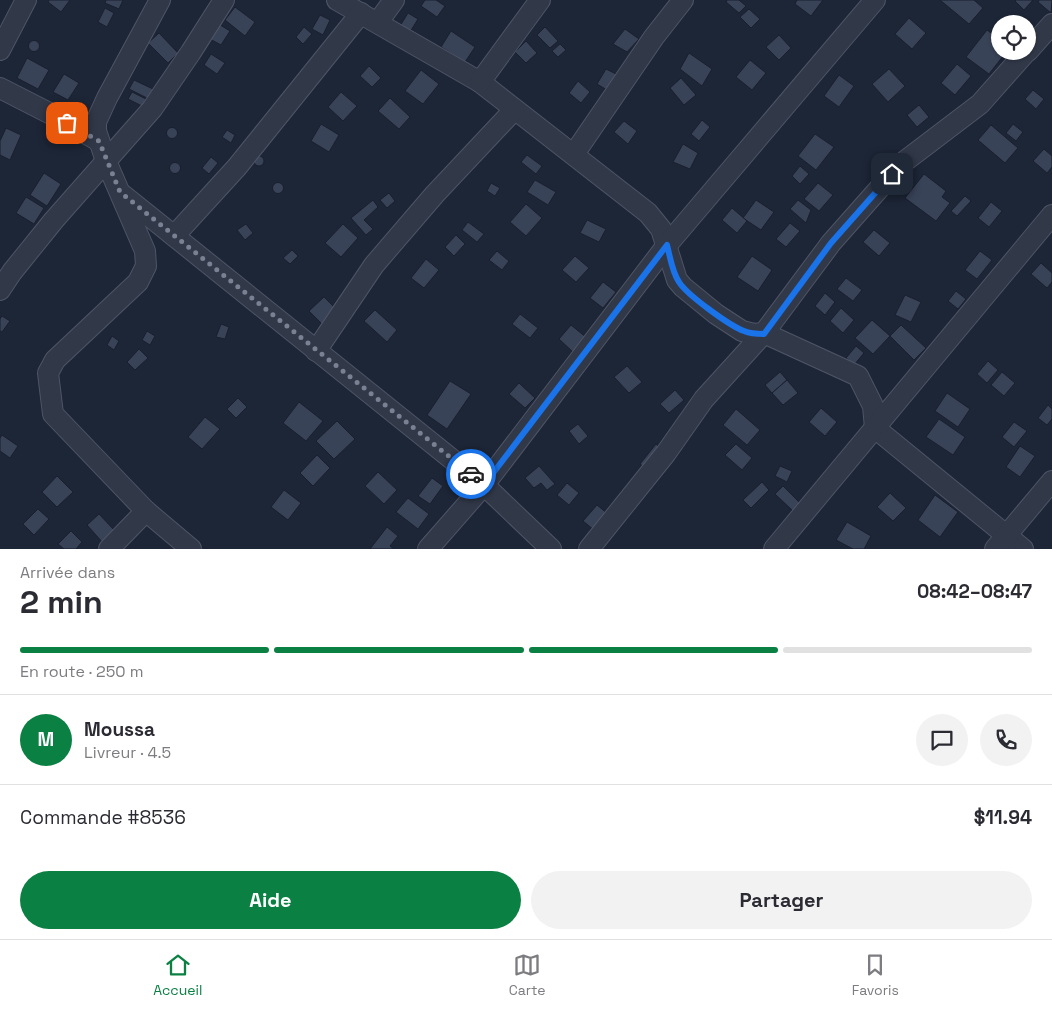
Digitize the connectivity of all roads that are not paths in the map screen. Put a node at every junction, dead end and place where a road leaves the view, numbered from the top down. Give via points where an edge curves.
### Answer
1 (26, 0) edge
2 (160, 0) edge
3 (224, 0) edge
4 (337, 0) edge
5 (394, 0) edge
6 (540, 0) edge
7 (683, 0) edge
8 (875, 0) edge
9 (369, 18) junction
10 (1052, 24) edge
11 (1036, 41) edge
12 (0, 50) edge
13 (1019, 60) edge
14 (480, 82) junction
15 (0, 88) edge
16 (514, 110) junction
17 (99, 141) junction
18 (574, 154) junction
19 (106, 161) junction
20 (120, 192) junction
21 (1052, 215) edge
22 (174, 236) junction
23 (667, 245) junction
24 (0, 290) edge
25 (764, 334) junction
26 (316, 351) junction
27 (875, 428) junction
28 (1052, 481) edge
29 (484, 485) junction
30 (146, 511) junction
31 (1001, 542) edge
32 (109, 549) edge
33 (191, 549) edge
34 (428, 549) edge
35 (550, 549) edge
36 (589, 549) edge
37 (774, 549) edge
38 (1023, 549) edge

1 - 12 street
2 - 17 street via 96,122
3 - 19 street via 152,109
4 - 9 street
5 - 9 street
6 - 14 street
7 - 18 street
8 - 23 street
9 - 14 street
9 - 22 street
10 - 11 street
13 - 25 street via 980,104 892,174 831,243
14 - 16 street
15 - 17 street
16 - 18 street
16 - 26 street via 374,265
17 - 19 street
18 - 23 street via 648,213 661,229
19 - 20 street
19 - 24 street via 54,220
20 - 22 street
20 - 30 street via 144,251 146,266 138,282 55,360 48,374 49,390 53,414
21 - 27 street
22 - 26 street
23 - 25 street via 677,280 683,287 742,331
23 - 29 street
25 - 27 street via 858,376 873,406
25 - 36 street via 704,398 666,453
26 - 29 street
27 - 31 street
27 - 37 street
28 - 31 street
29 - 34 street
29 - 35 street
30 - 32 street
30 - 33 street
31 - 38 street

